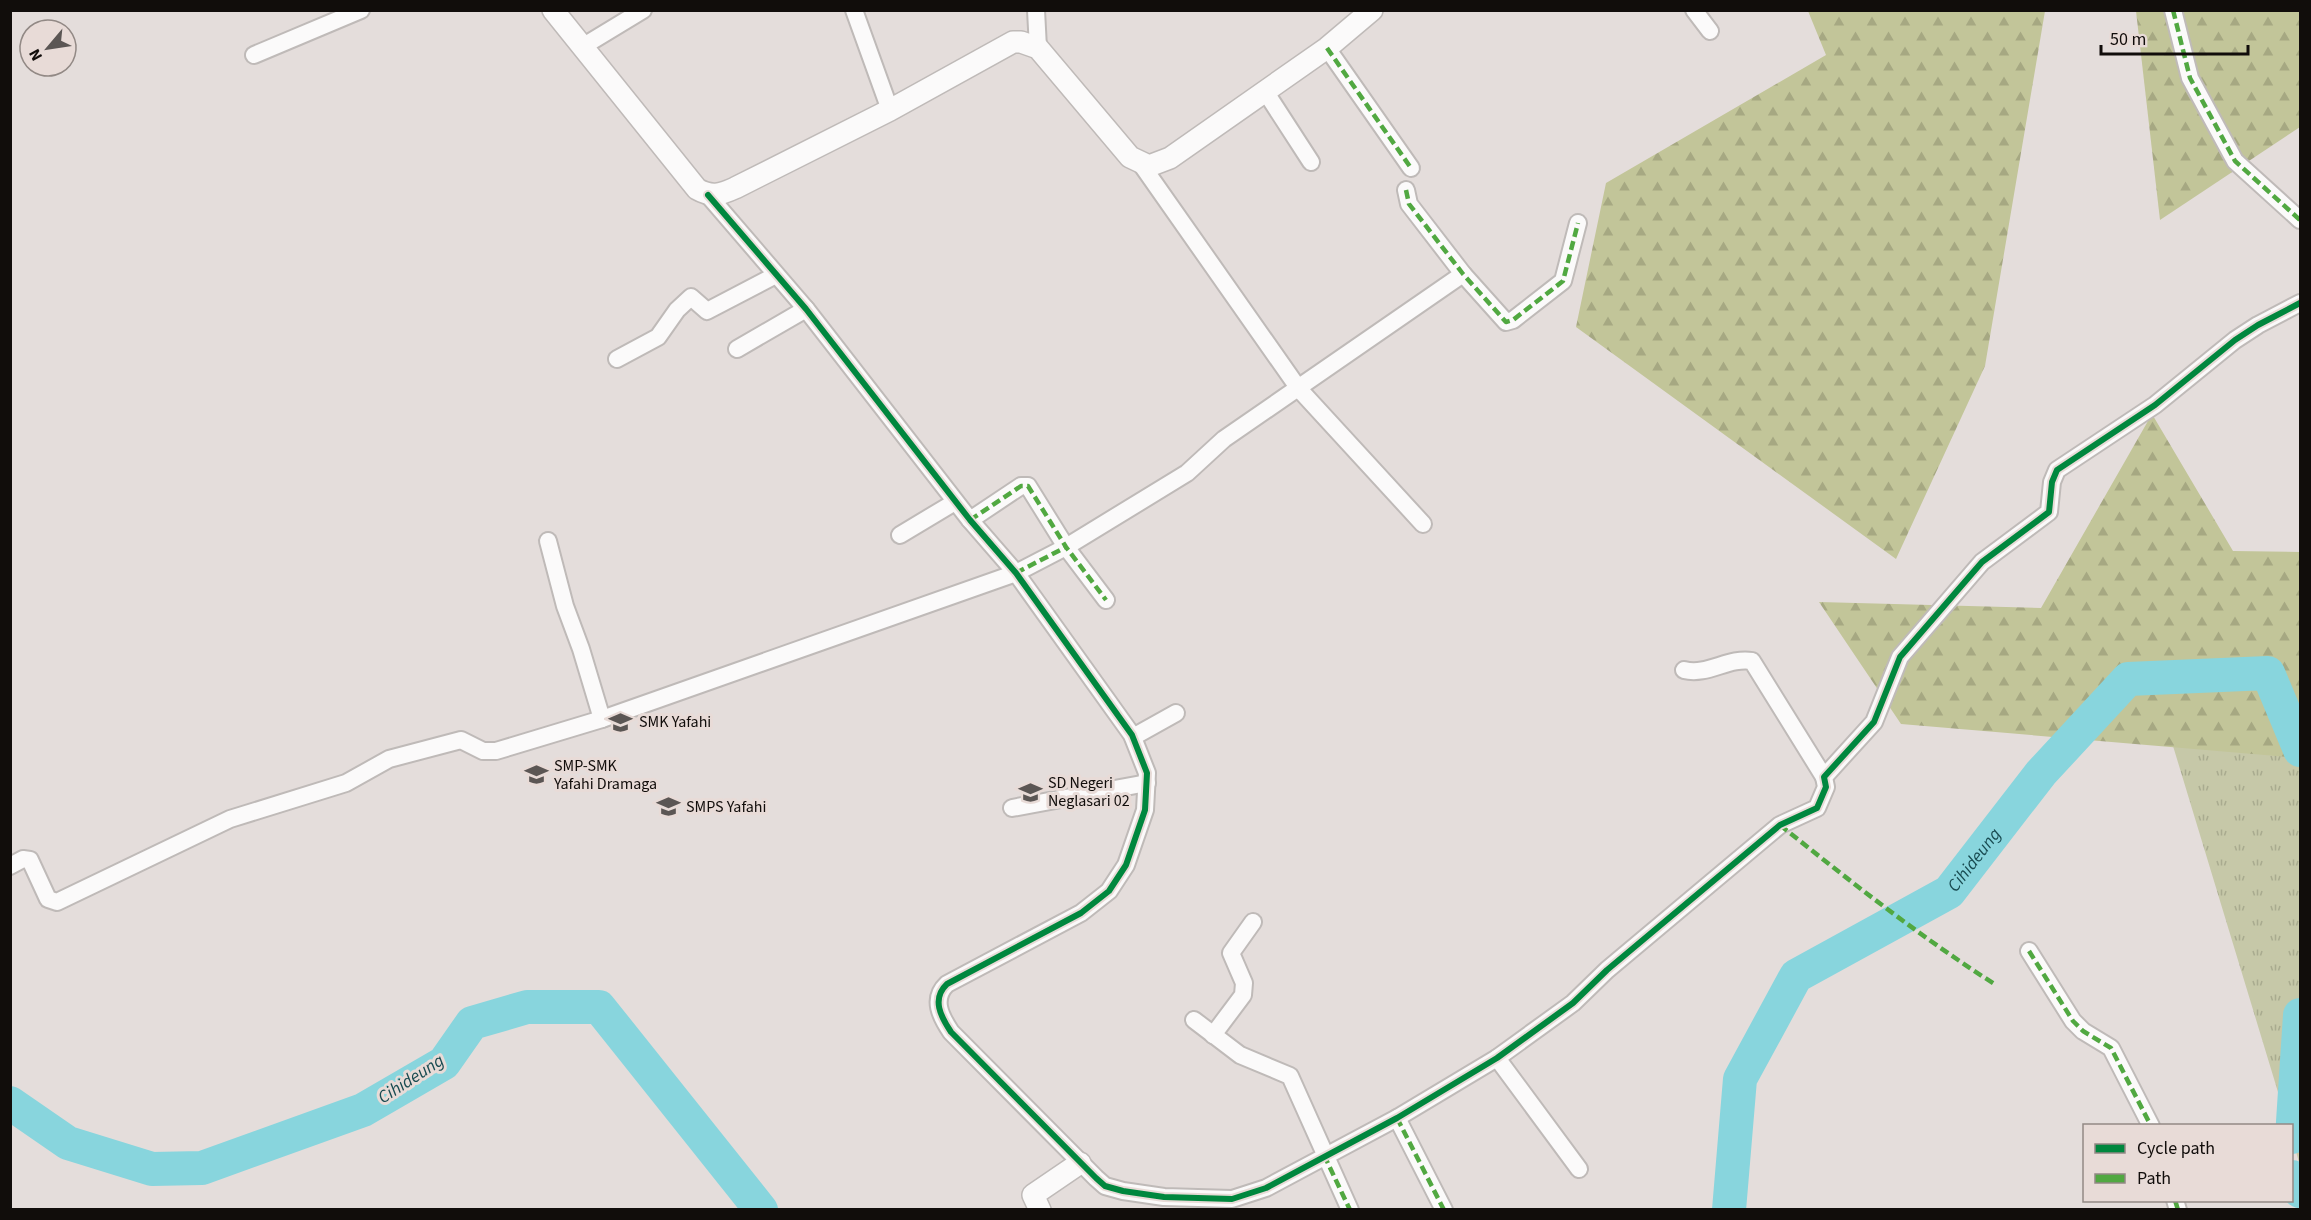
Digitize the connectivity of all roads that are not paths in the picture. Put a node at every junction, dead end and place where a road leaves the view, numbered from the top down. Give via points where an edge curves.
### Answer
1 (361, 10) edge
2 (553, 10) edge
3 (643, 10) edge
4 (854, 10) edge
5 (1036, 10) edge
6 (1372, 10) edge
7 (1694, 10) edge
8 (2173, 10) edge
9 (1710, 32) dead end
10 (582, 47) junction
11 (1038, 48) junction
12 (1327, 48) junction
13 (254, 56) dead end
14 (1265, 91) junction
15 (890, 110) junction
16 (1311, 162) dead end
17 (1141, 164) junction
18 (1411, 168) dead end
19 (1406, 190) dead end
20 (708, 195) junction
21 (2301, 220) edge
22 (1578, 223) dead end
23 (1463, 274) junction
24 (776, 275) junction
25 (2301, 303) edge
26 (806, 309) junction
27 (737, 349) dead end
28 (617, 359) dead end
29 (1299, 389) junction
30 (955, 502) junction
31 (970, 520) junction
32 (1423, 524) dead end
33 (900, 535) dead end
34 (548, 541) dead end
35 (1066, 546) junction
36 (1016, 573) junction
37 (1106, 600) dead end
38 (1684, 670) dead end
39 (1176, 713) dead end
40 (602, 719) junction
41 (1133, 737) junction
42 (1824, 777) junction
43 (1147, 783) junction
44 (1012, 808) dead end
45 (10, 866) edge
46 (1253, 922) dead end
47 (2029, 951) dead end
48 (1194, 1020) dead end
49 (1213, 1035) junction
50 (1497, 1058) junction
51 (1397, 1118) junction
52 (2150, 1124) edge
53 (1324, 1155) junction
54 (1080, 1163) junction
55 (1579, 1169) dead end
56 (1040, 1209) edge
57 (1350, 1209) edge
58 (1444, 1209) edge

1 - 13 street
2 - 10 street
3 - 10 street
4 - 15 street
5 - 11 street
6 - 12 street
7 - 9 street
8 - 21 street via 2190,78 2235,161
10 - 20 street via 697,189
11 - 15 street via 1022,42 1004,45
11 - 17 street via 1130,157
12 - 14 street
12 - 18 street
14 - 16 street
14 - 17 street via 1170,158 1149,166
15 - 20 street via 735,188
17 - 29 street
19 - 23 street via 1407,201
20 - 24 street
22 - 23 street via 1563,281 1510,322
23 - 29 street
24 - 26 street
24 - 28 street via 707,311 691,297 658,337
25 - 42 street via 2235,340 2155,405 2057,470 2049,512 1982,562 1900,657 1874,722
26 - 27 street
26 - 30 street
29 - 32 street
29 - 35 street via 1224,439 1187,473
30 - 31 street
30 - 33 street
31 - 35 street via 1024,485
31 - 36 street
34 - 40 street
35 - 36 street
35 - 37 street
36 - 40 street
36 - 41 street
38 - 42 street via 1700,672 1735,661 1752,661
39 - 41 street
40 - 45 street via 496,751 483,751 461,740 389,759 346,783 230,819 57,902 48,899 30,860
41 - 43 street
42 - 50 street via 1826,787 1816,808 1780,825 1573,1003
43 - 44 street
43 - 54 street via 1140,829 1126,865 1109,891 1081,913 947,984 938,998 942,1019 951,1032
46 - 49 street via 1231,953 1244,983 1244,995
47 - 52 street via 2073,1021 2111,1048
48 - 49 street
49 - 53 street via 1240,1055 1290,1076
50 - 51 street
50 - 55 street
51 - 53 street
51 - 58 street
53 - 54 street via 1266,1188 1232,1199 1123,1191 1105,1186
53 - 57 street
54 - 56 street via 1033,1195

